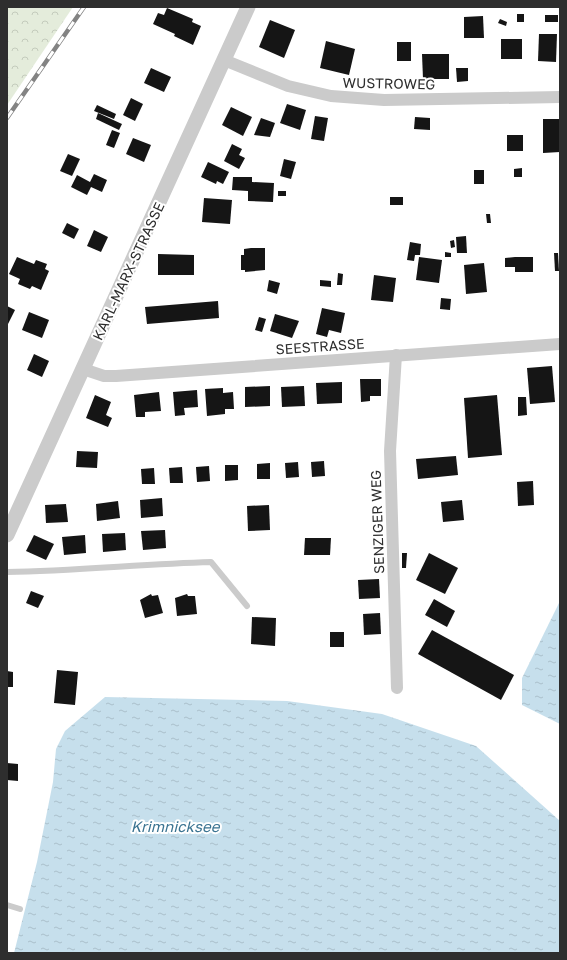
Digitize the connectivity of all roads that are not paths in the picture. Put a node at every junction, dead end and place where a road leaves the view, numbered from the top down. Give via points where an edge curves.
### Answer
1 (248, 7) edge
2 (224, 60) junction
3 (560, 97) edge
4 (560, 344) edge
5 (396, 355) junction
6 (83, 369) junction
7 (7, 535) edge
8 (7, 572) edge
9 (247, 606) dead end
10 (397, 688) dead end
11 (7, 905) edge
12 (20, 909) dead end

1 - 2 street, KARL-MARX-STRASSE
2 - 3 street, WUSTROWEG via 288,86 331,96 384,100
2 - 6 street, KARL-MARX-STRASSE
4 - 5 street, SEESTRASSE
5 - 6 street, SEESTRASSE via 116,376 104,376
5 - 10 street, SENZIGER WEG via 390,451
6 - 7 street, KARL-MARX-STRASSE
8 - 9 lane via 210,562
11 - 12 lane

